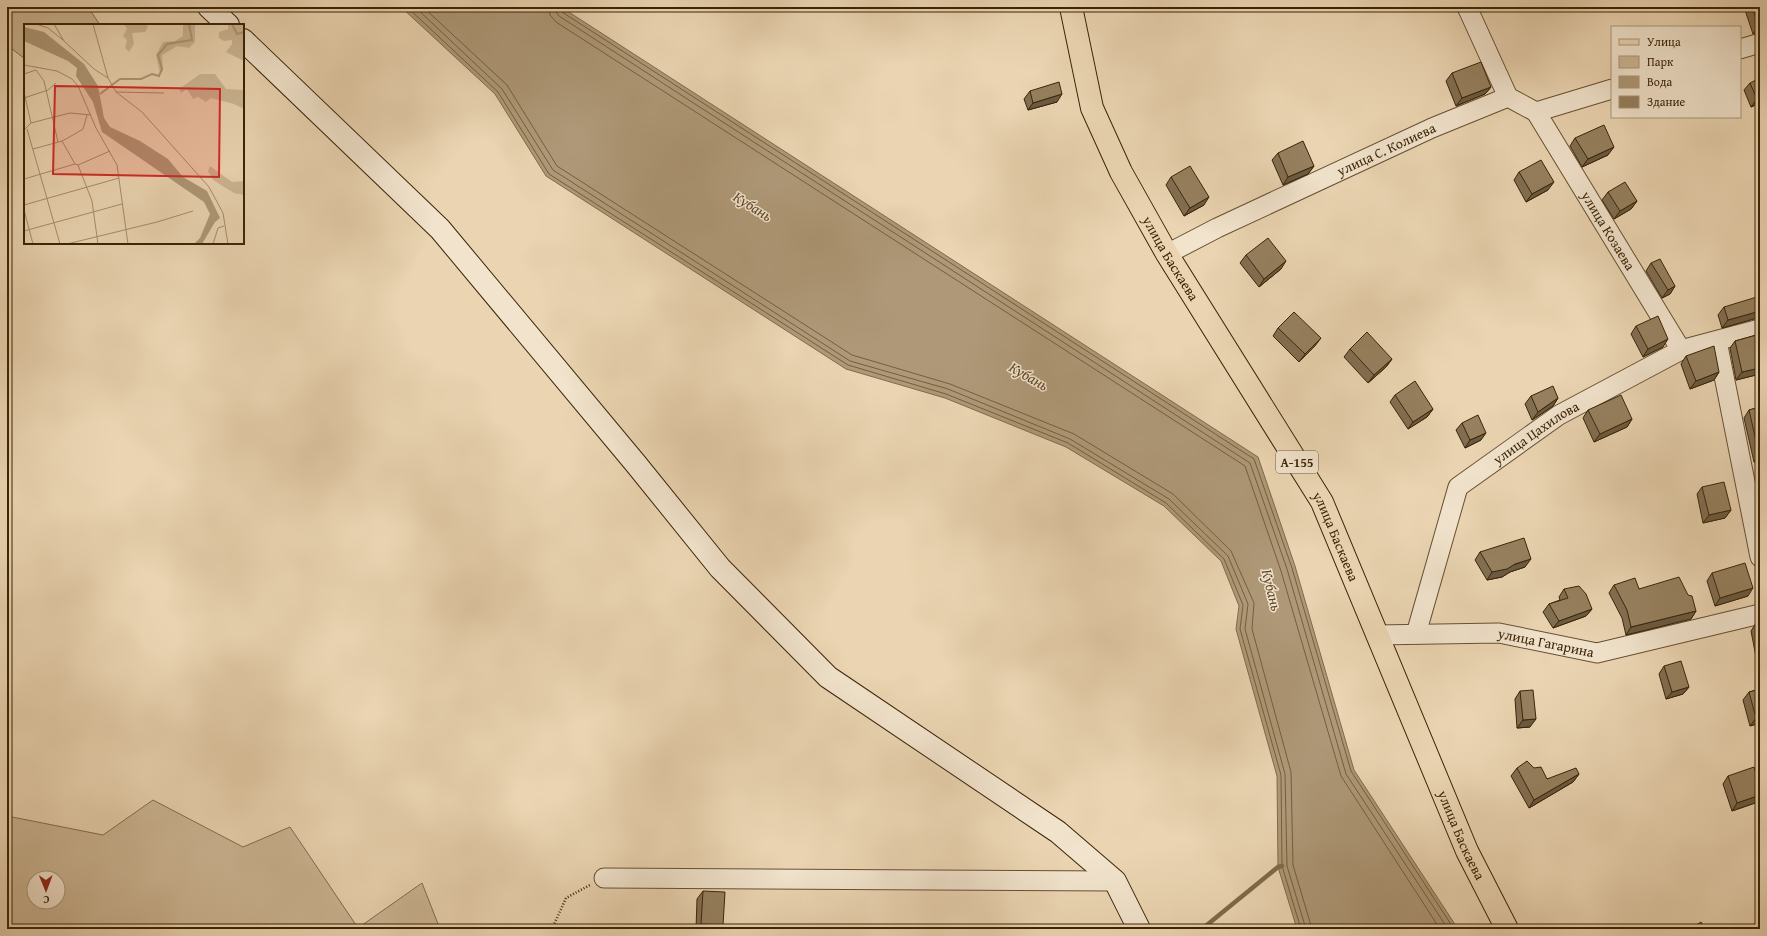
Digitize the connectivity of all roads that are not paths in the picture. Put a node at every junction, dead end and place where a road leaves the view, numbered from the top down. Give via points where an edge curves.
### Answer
1 (209, 7) edge
2 (1071, 7) edge
3 (1467, 7) edge
4 (227, 24) edge
5 (244, 41) edge
6 (1760, 43) edge
7 (1741, 50) edge
8 (1611, 89) edge
9 (1508, 97) junction
10 (1536, 112) junction
11 (1167, 254) junction
12 (1760, 329) edge
13 (1717, 341) junction
14 (1681, 350) junction
15 (1760, 557) edge
16 (1760, 614) edge
17 (1416, 634) junction
18 (1376, 635) junction
19 (604, 878) road end
20 (1115, 881) junction
21 (1139, 929) edge
22 (1507, 929) edge

1 - 4 street
2 - 11 main road, улица Баскаева / А-155 via 1092,108 1122,172
3 - 9 street
5 - 20 street via 440,229 720,568 828,677 1058,832
6 - 7 street
8 - 10 street
9 - 10 street
9 - 11 street, улица С. Колиева via 1432,128 1217,228
10 - 14 street, улица Козаева
11 - 18 main road, улица Баскаева / А-155 via 1322,502
12 - 13 street, улица Цахилова
13 - 14 street, улица Цахилова
13 - 15 street
14 - 17 street, улица Цахилова via 1559,415 1458,487
16 - 17 street, улица Гагарина via 1597,653 1499,633
17 - 18 street, улица Гагарина
18 - 22 main road, улица Баскаева / А-155 via 1467,851
19 - 20 street
20 - 21 street

